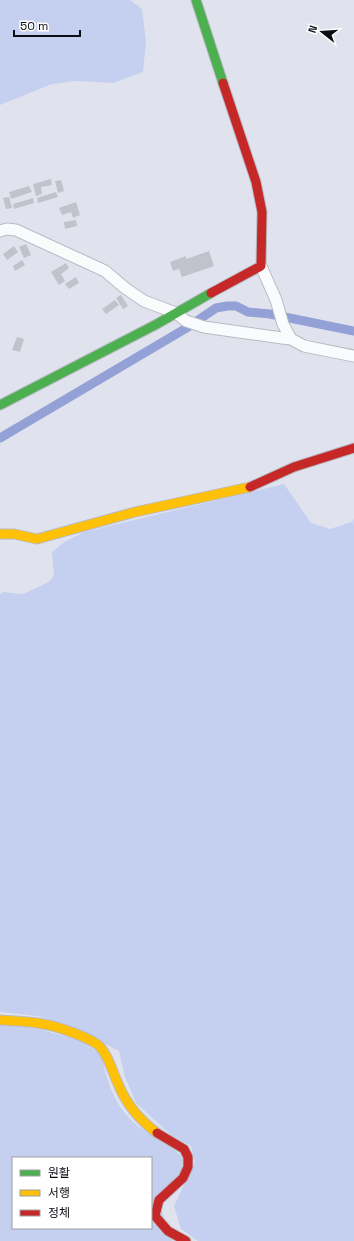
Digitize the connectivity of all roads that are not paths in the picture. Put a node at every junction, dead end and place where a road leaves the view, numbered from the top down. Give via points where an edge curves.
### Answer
1 (196, 0) edge
2 (0, 231) edge
3 (261, 266) junction
4 (176, 313) junction
5 (291, 339) junction
6 (354, 356) edge
7 (0, 405) edge
8 (354, 448) edge
9 (0, 534) edge
10 (0, 1020) edge
11 (186, 1241) edge

1 - 3 street via 256,182 262,212
2 - 4 street via 16,230 27,234 105,271 144,301
3 - 4 street via 238,276
3 - 5 street
4 - 5 street via 197,325
4 - 7 street
5 - 6 street via 304,346
8 - 9 street via 294,467 249,487 135,512 37,539 7,532
10 - 11 street via 42,1024 88,1038 101,1047 131,1108 156,1132 184,1149 188,1157 188,1167 183,1178 159,1200 155,1216 168,1231

